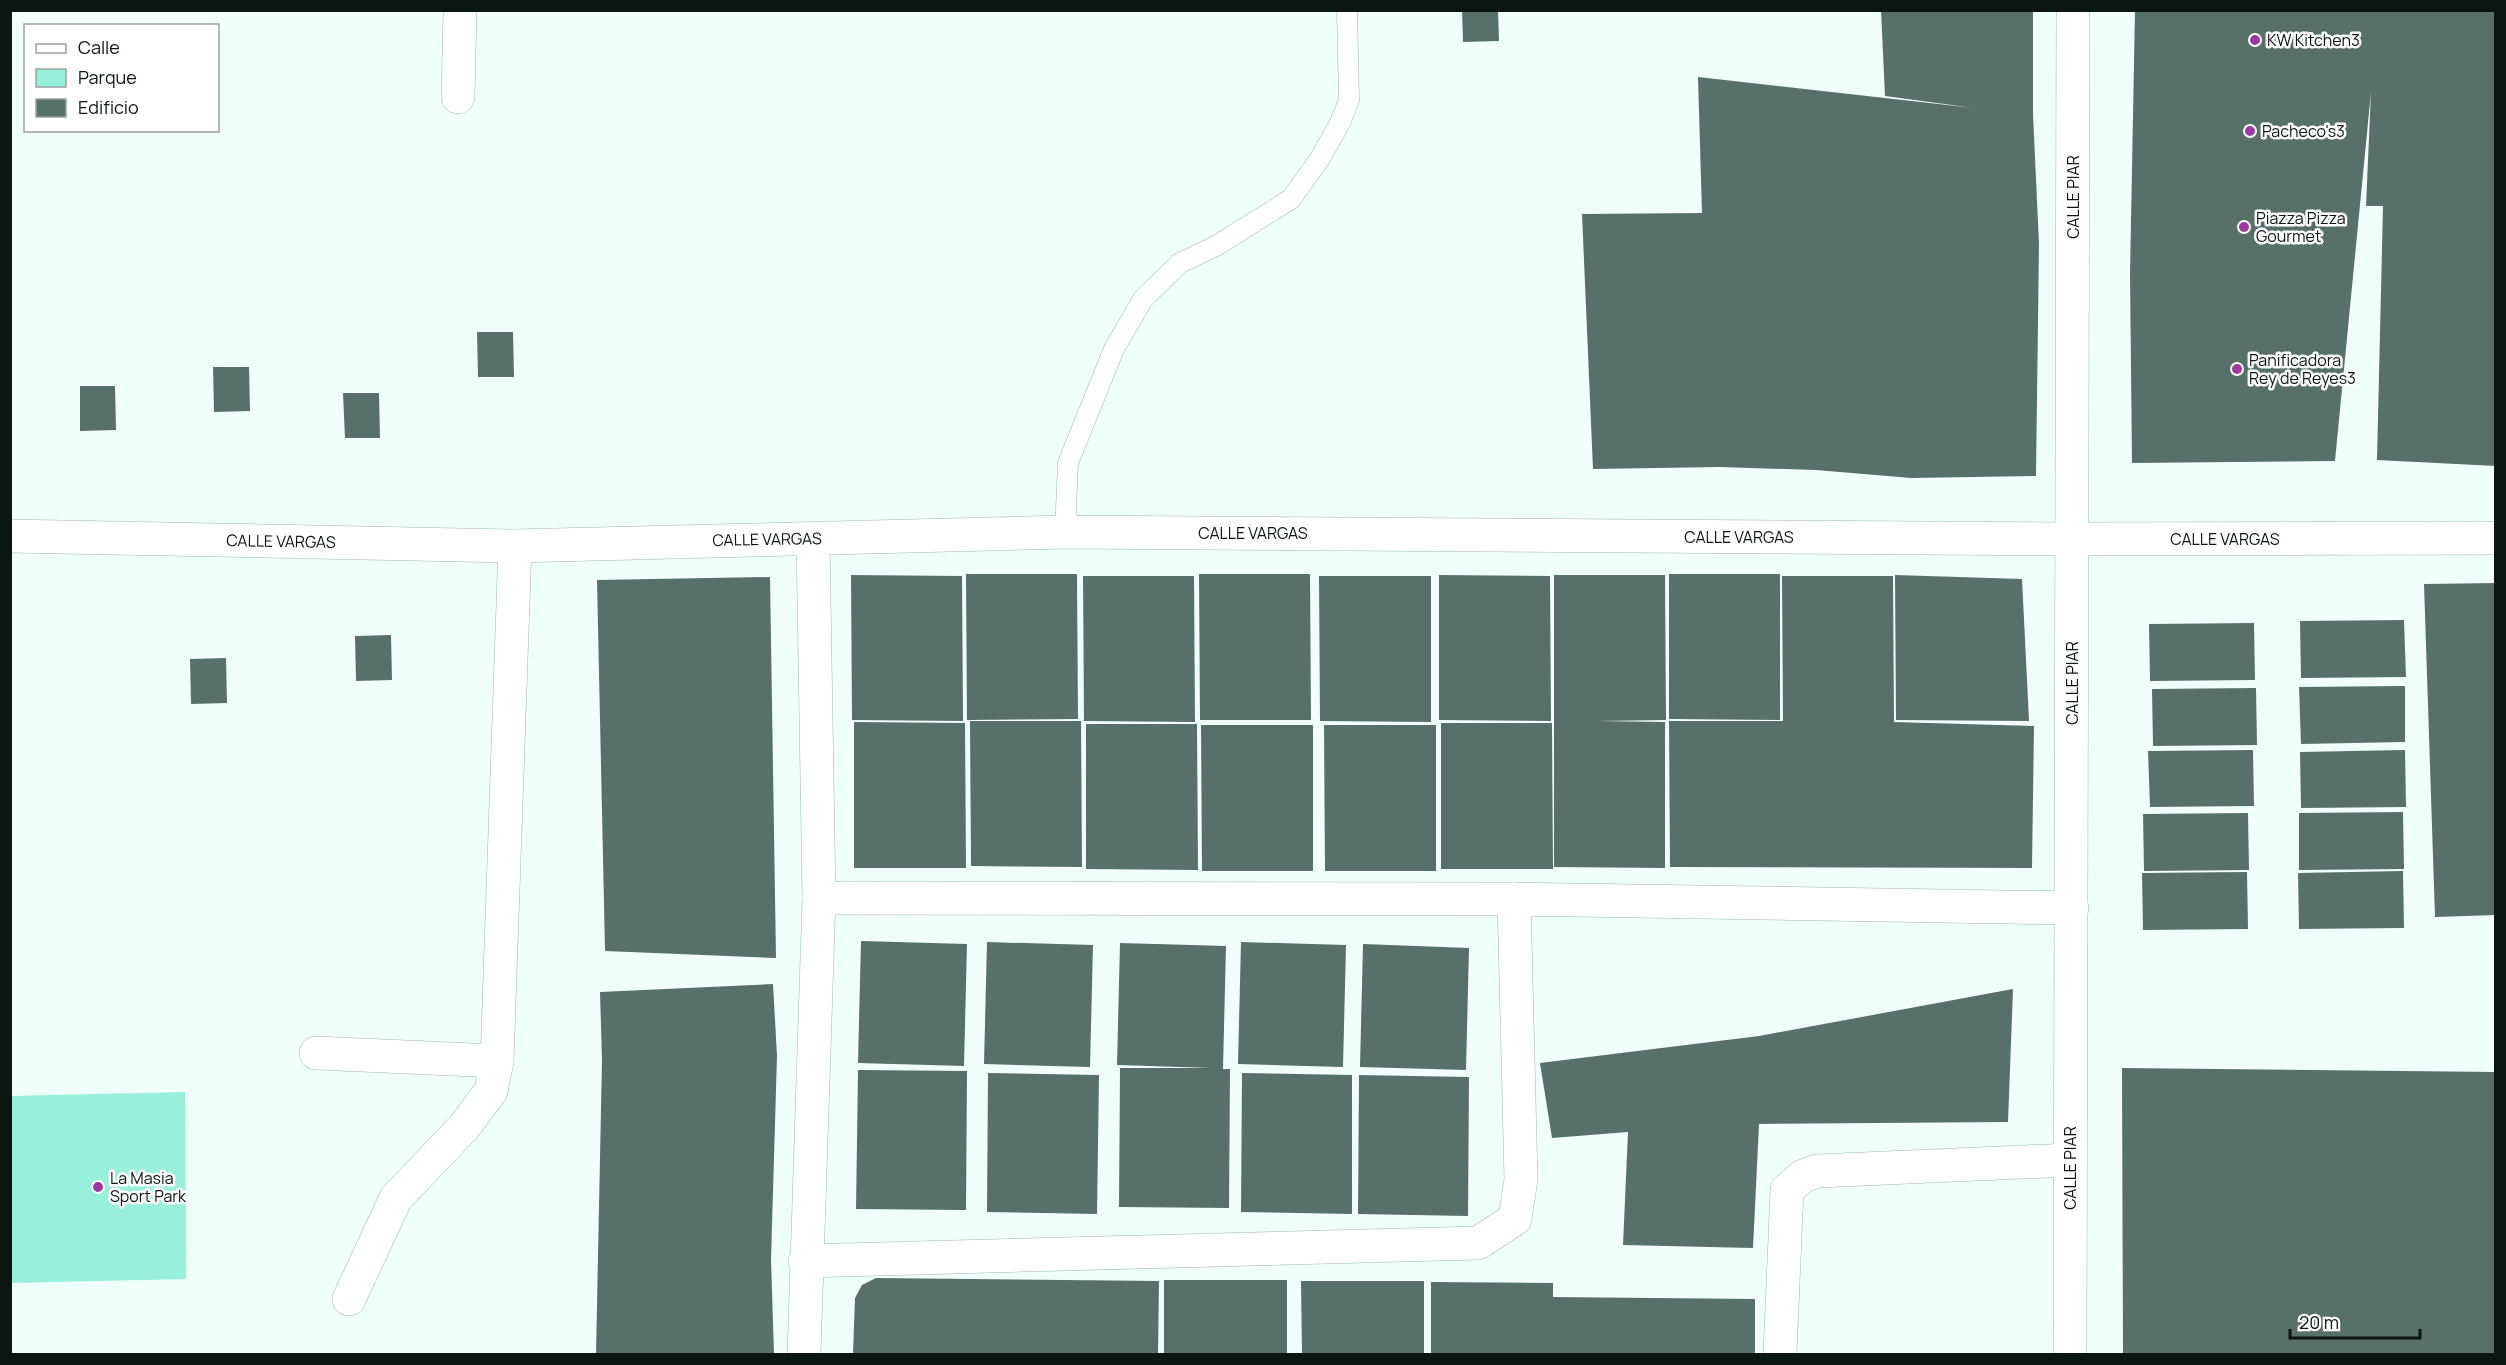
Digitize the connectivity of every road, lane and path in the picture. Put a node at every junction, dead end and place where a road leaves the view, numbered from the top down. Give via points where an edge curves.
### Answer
1 (460, 10) edge
2 (1347, 10) edge
3 (2073, 10) edge
4 (458, 97) dead end
5 (1065, 532) junction
6 (10, 536) edge
7 (813, 538) junction
8 (2496, 538) edge
9 (2072, 539) junction
10 (515, 546) junction
11 (819, 898) junction
12 (1514, 899) junction
13 (2072, 908) junction
14 (316, 1053) dead end
15 (497, 1061) junction
16 (2070, 1160) junction
17 (805, 1261) junction
18 (349, 1299) dead end
19 (804, 1354) edge
20 (1780, 1354) edge
21 (2070, 1354) edge

1 - 4 street
2 - 5 lane via 1349,100 1340,123 1292,199 1216,246 1180,263 1143,299 1114,349 1068,463
3 - 9 street, CALLE PIAR
5 - 7 street, CALLE VARGAS
5 - 9 street, CALLE VARGAS
6 - 10 street, CALLE VARGAS
7 - 10 street, CALLE VARGAS
7 - 11 street
8 - 9 street, CALLE VARGAS
9 - 13 street, CALLE PIAR
10 - 15 street
11 - 12 street
11 - 17 street
12 - 13 street
12 - 17 street via 1521,1179 1515,1219 1478,1244
13 - 16 street, CALLE PIAR
14 - 15 street
15 - 18 street via 491,1091 464,1127 396,1198
16 - 20 street via 1817,1171 1803,1176 1787,1190
16 - 21 street, CALLE PIAR
17 - 19 street

